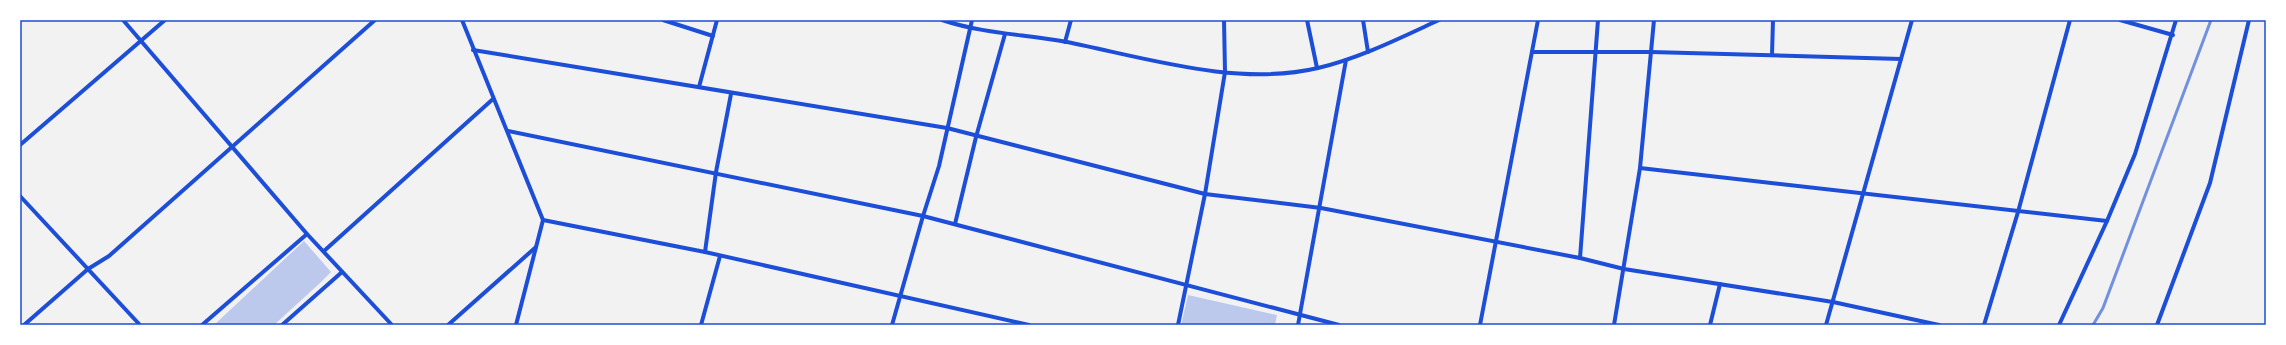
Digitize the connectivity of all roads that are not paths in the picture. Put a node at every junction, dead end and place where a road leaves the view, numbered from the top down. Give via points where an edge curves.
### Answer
1 (124, 20) edge
2 (165, 20) edge
3 (375, 20) edge
4 (462, 20) edge
5 (663, 20) edge
6 (718, 20) edge
7 (942, 20) edge
8 (972, 20) edge
9 (1071, 20) edge
10 (1224, 20) edge
11 (1307, 20) edge
12 (1363, 20) edge
13 (1439, 20) edge
14 (1538, 20) edge
15 (1598, 20) edge
16 (1654, 20) edge
17 (1773, 20) edge
18 (1912, 20) edge
19 (2070, 20) edge
20 (2120, 20) edge
21 (2176, 20) edge
22 (2249, 20) edge
23 (969, 29) junction
24 (1005, 34) junction
25 (2173, 35) junction
26 (713, 36) junction
27 (142, 40) junction
28 (1065, 42) junction
29 (473, 50) junction
30 (1368, 52) junction
31 (1532, 52) junction
32 (1594, 52) junction
33 (1651, 52) junction
34 (1772, 55) junction
35 (1901, 59) junction
36 (1346, 60) junction
37 (1317, 68) junction
38 (1225, 72) junction
39 (699, 87) junction
40 (731, 94) junction
41 (493, 99) junction
42 (947, 128) junction
43 (508, 130) junction
44 (976, 137) junction
45 (20, 145) edge
46 (232, 145) junction
47 (1640, 168) junction
48 (716, 172) junction
49 (1205, 194) junction
50 (1864, 195) junction
51 (20, 196) edge
52 (1321, 208) junction
53 (2018, 212) junction
54 (923, 216) junction
55 (543, 220) junction
56 (2107, 221) junction
57 (955, 224) junction
58 (307, 234) junction
59 (1496, 242) junction
60 (536, 246) junction
61 (324, 251) junction
62 (705, 252) junction
63 (720, 256) junction
64 (1580, 258) junction
65 (88, 269) junction
66 (1624, 269) junction
67 (342, 272) junction
68 (1186, 284) junction
69 (1720, 284) junction
70 (899, 296) junction
71 (1833, 302) junction
72 (1300, 316) junction
73 (24, 325) edge
74 (140, 325) edge
75 (202, 325) edge
76 (282, 325) edge
77 (392, 325) edge
78 (448, 325) edge
79 (516, 325) edge
80 (701, 325) edge
81 (892, 325) edge
82 (1029, 325) edge
83 (1178, 325) edge
84 (1298, 325) edge
85 (1339, 325) edge
86 (1480, 325) edge
87 (1614, 325) edge
88 (1710, 325) edge
89 (1826, 325) edge
90 (1939, 325) edge
91 (1984, 325) edge
92 (2059, 325) edge
93 (2157, 325) edge

1 - 27 street
2 - 27 street
3 - 46 street
4 - 29 street
5 - 26 street
6 - 26 street
7 - 23 street
8 - 23 street
9 - 28 street
10 - 38 street
11 - 37 street
12 - 30 street
13 - 30 street
14 - 31 street
15 - 32 street
16 - 33 street
17 - 34 street
18 - 35 street
19 - 53 street
20 - 25 street
21 - 25 street
22 - 93 street via 2210,183
23 - 24 street
23 - 42 street
24 - 28 street
24 - 44 street
25 - 56 street via 2135,154
26 - 39 street
27 - 45 street
27 - 46 street
28 - 38 street
29 - 39 street
29 - 41 street
30 - 36 street
31 - 32 street
31 - 59 street
32 - 33 street
32 - 64 street
33 - 34 street
33 - 47 street
34 - 35 street
35 - 50 street
36 - 37 street
36 - 52 street
37 - 38 street via 1278,75
38 - 49 street
39 - 40 street
40 - 42 street
40 - 48 street
41 - 43 street
41 - 61 street
42 - 44 street
42 - 54 street via 939,166
43 - 48 street
43 - 55 street
44 - 49 street
44 - 57 street
46 - 58 street
46 - 65 street via 109,256
47 - 50 street
47 - 66 street
48 - 54 street
48 - 62 street
49 - 52 street
49 - 68 street
50 - 53 street
50 - 71 street
51 - 65 street
52 - 59 street
52 - 72 street
53 - 56 street
53 - 91 street
54 - 57 street
54 - 70 street
55 - 60 street
55 - 62 street
56 - 92 street
57 - 68 street
58 - 61 street
58 - 75 street
59 - 64 street
59 - 86 street
60 - 78 street
60 - 79 street
61 - 67 street
62 - 63 street
63 - 70 street
63 - 80 street
64 - 66 street
65 - 73 street
65 - 74 street
66 - 69 street
66 - 87 street
67 - 76 street
67 - 77 street
68 - 72 street
68 - 83 street
69 - 71 street
69 - 88 street
70 - 81 street
70 - 82 street
71 - 89 street
71 - 90 street
72 - 84 street
72 - 85 street

